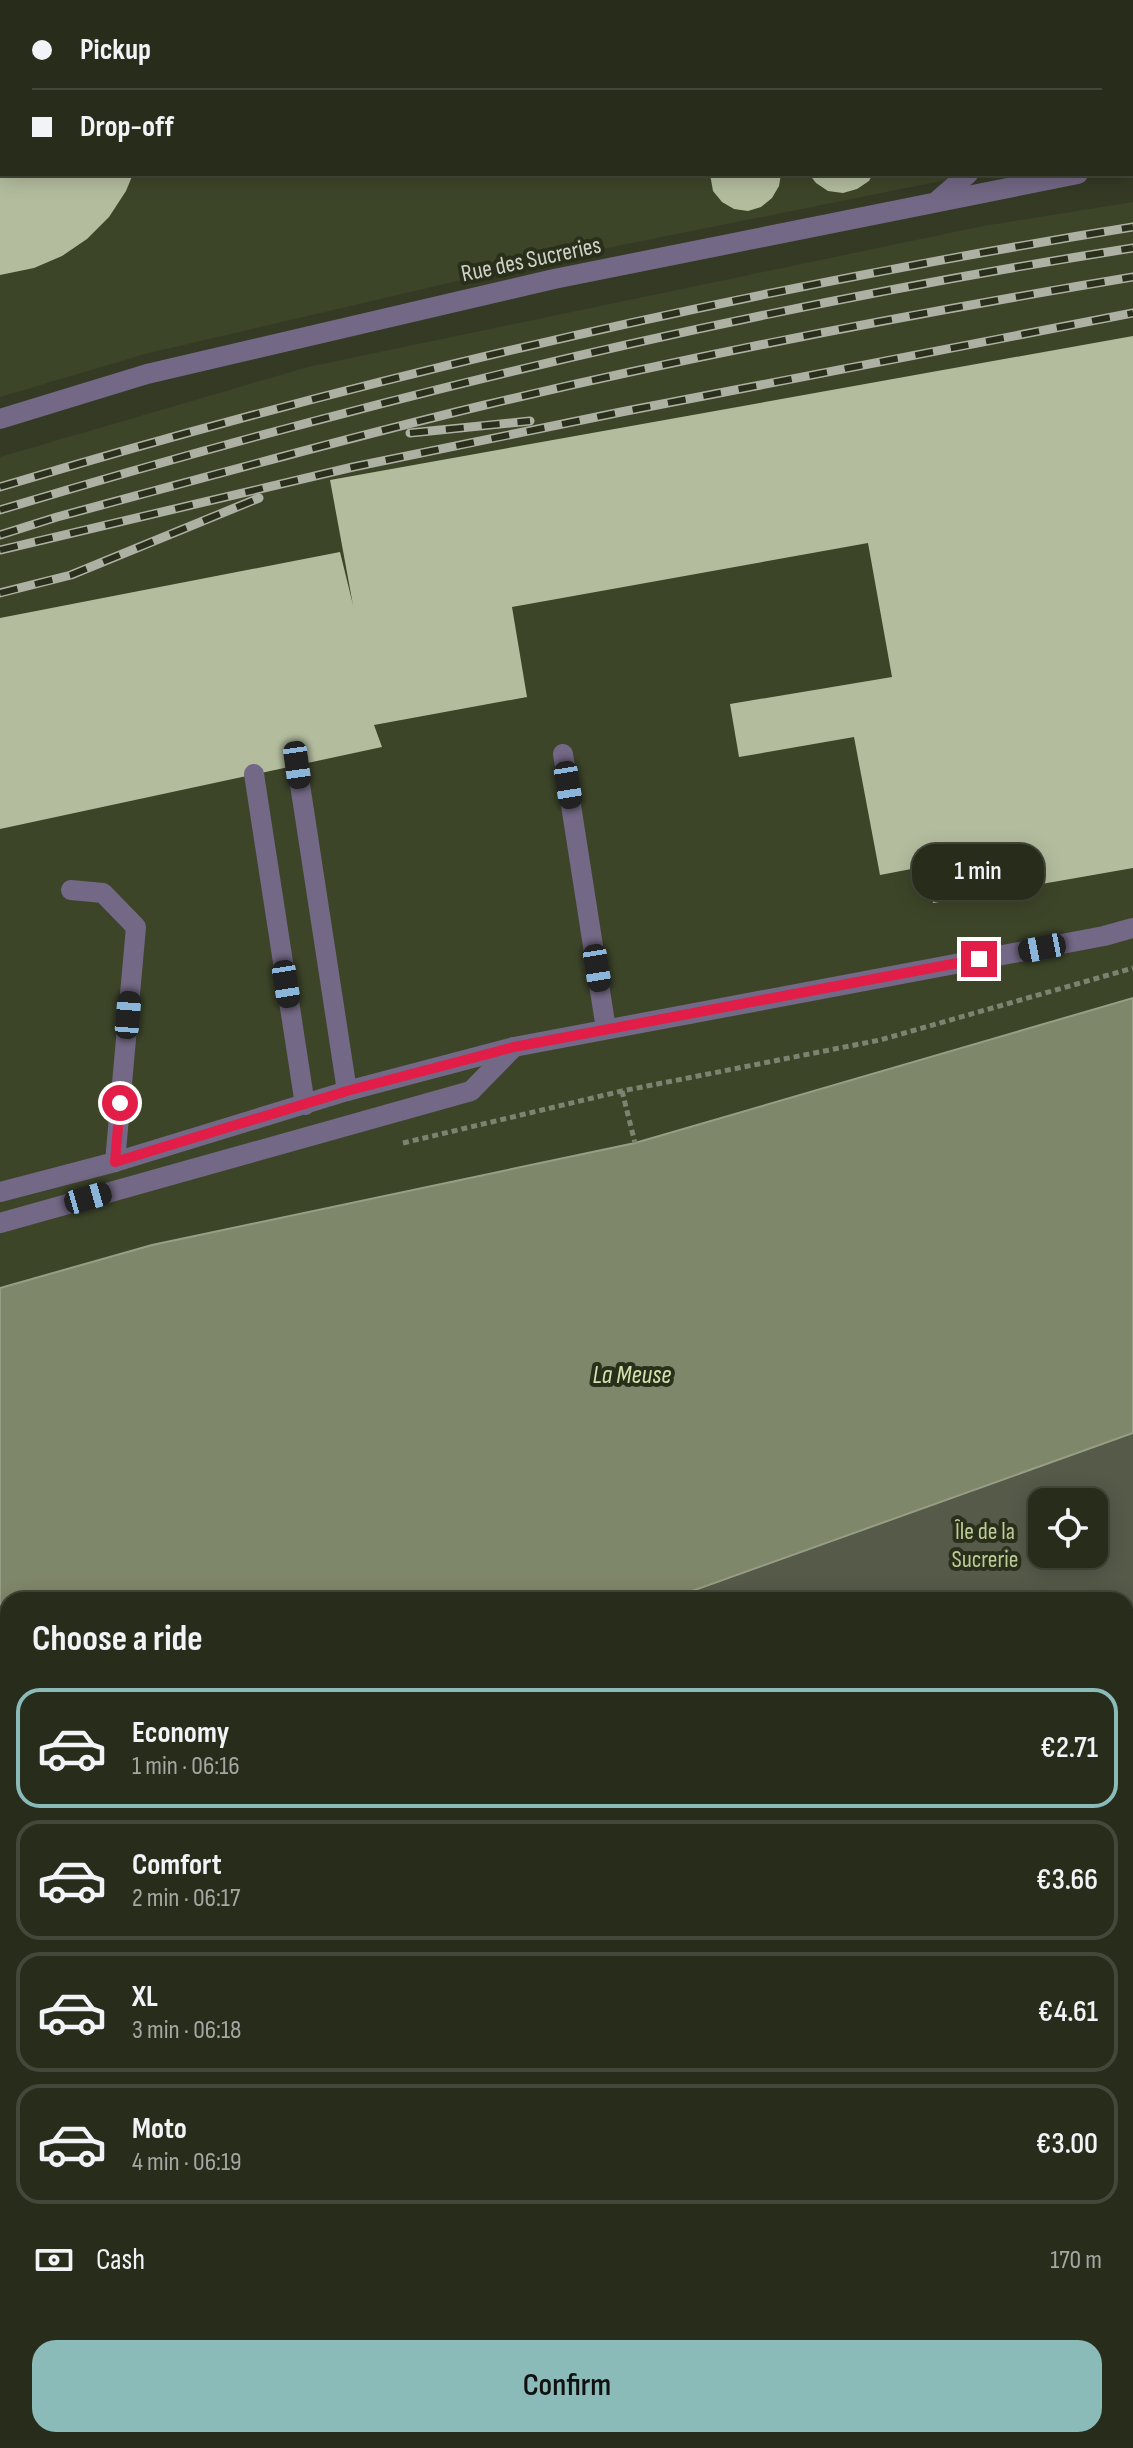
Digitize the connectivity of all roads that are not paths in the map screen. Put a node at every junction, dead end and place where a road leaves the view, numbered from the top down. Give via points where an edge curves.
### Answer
1 (966, 176) edge
2 (1068, 176) edge
3 (935, 202) junction
4 (0, 419) edge
5 (563, 754) dead end
6 (297, 765) dead end
7 (254, 774) dead end
8 (71, 890) dead end
9 (1133, 928) edge
10 (606, 1029) junction
11 (514, 1047) junction
12 (347, 1091) junction
13 (305, 1105) junction
14 (115, 1162) junction
15 (0, 1192) edge
16 (0, 1223) edge

1 - 3 street
2 - 3 street, Rue des Sucreries
3 - 4 street, Rue des Sucreries via 539,282 147,374
5 - 10 street
6 - 12 street
7 - 13 street
8 - 14 street via 103,893 136,927
9 - 10 street
10 - 11 street
11 - 12 street
11 - 16 street via 471,1091
12 - 13 street
13 - 14 street
14 - 15 street

